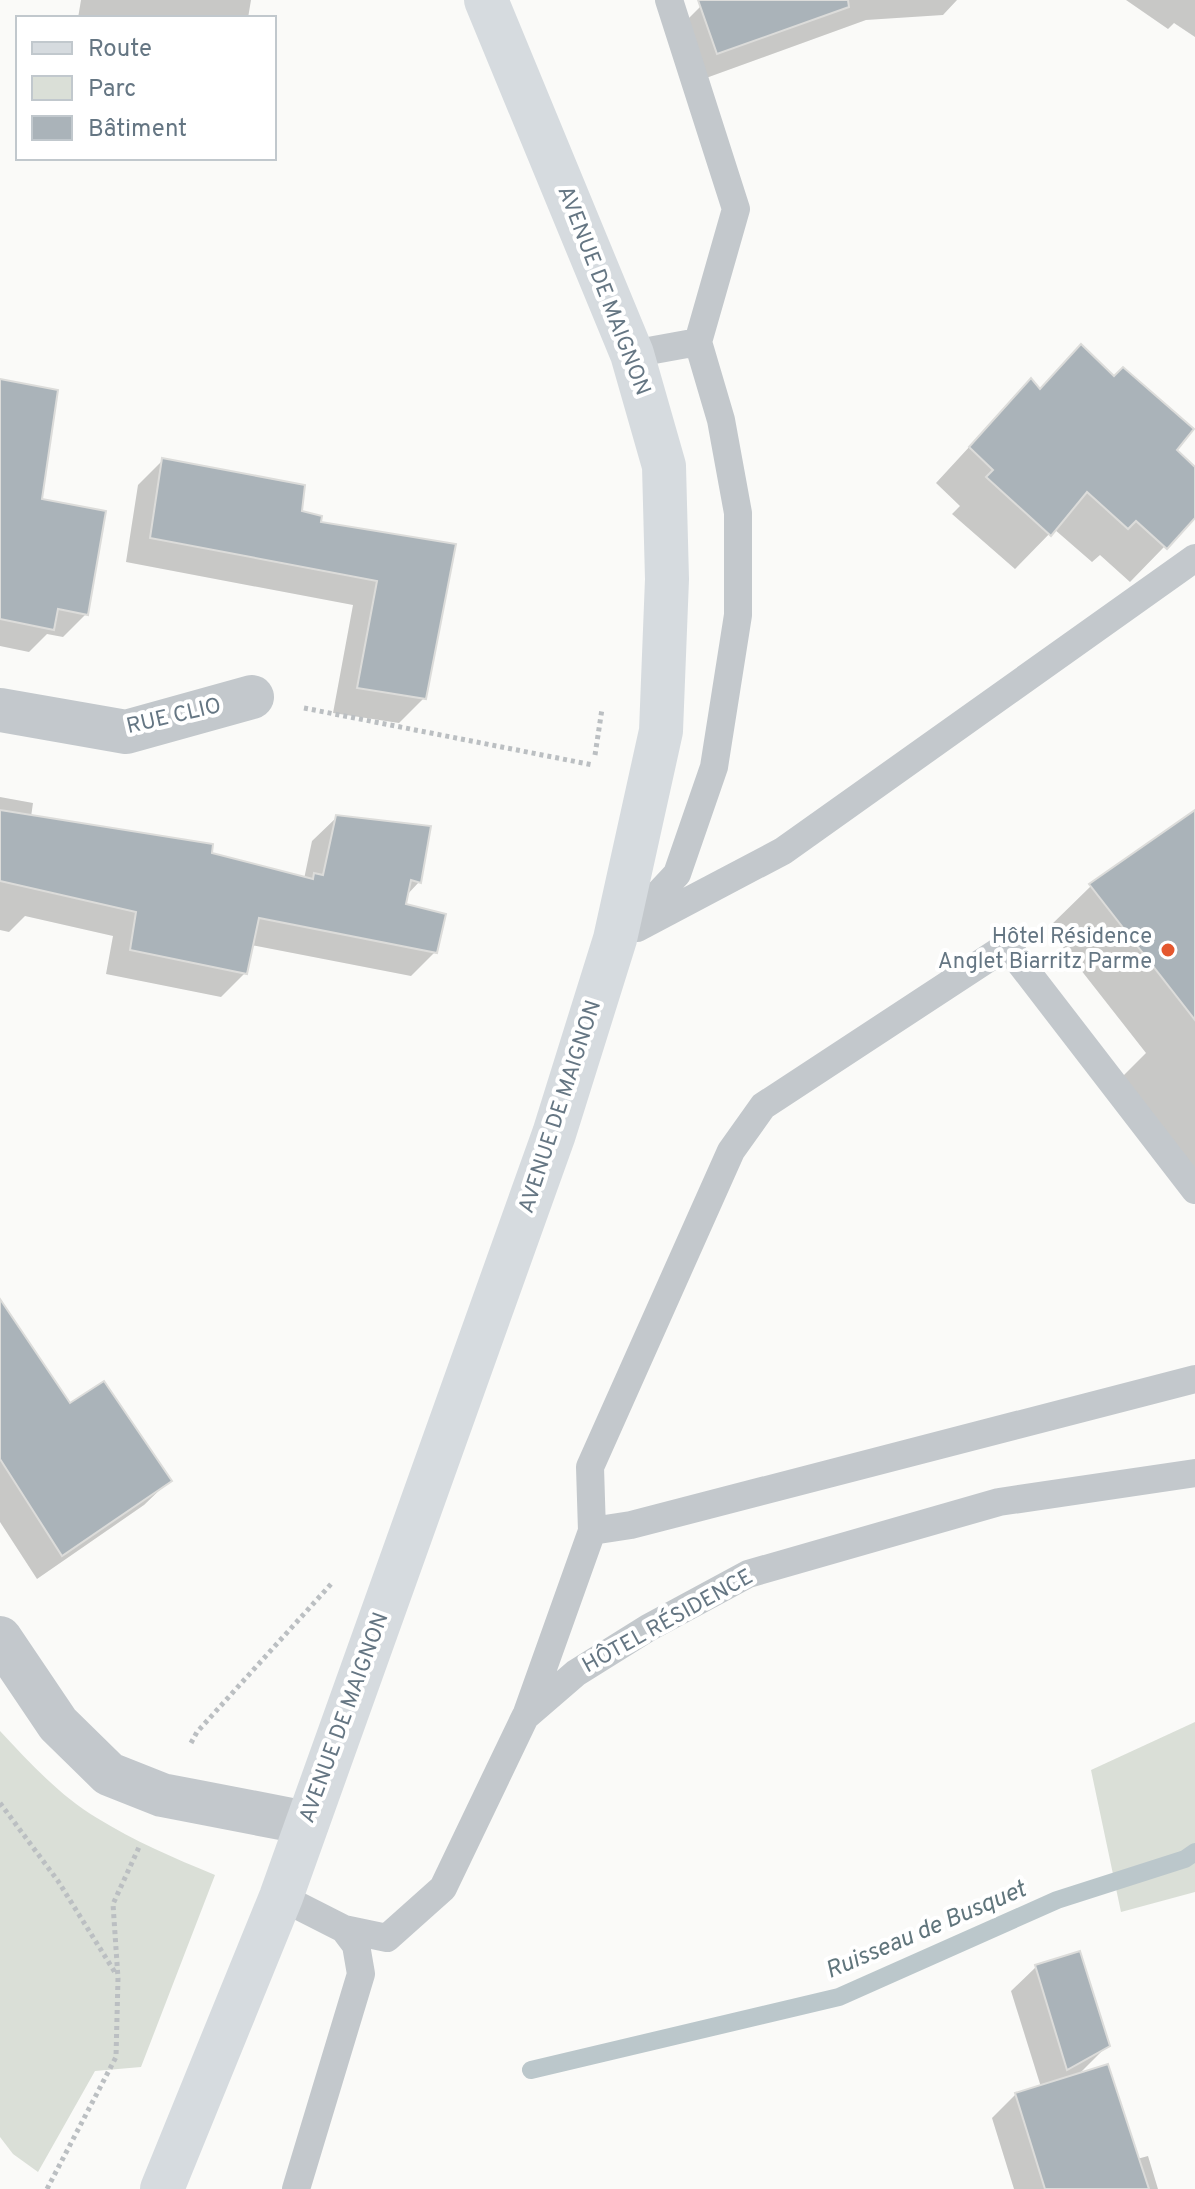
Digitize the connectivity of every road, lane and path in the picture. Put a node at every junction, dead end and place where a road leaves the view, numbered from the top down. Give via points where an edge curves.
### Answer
1 (486, 0) edge
2 (669, 0) edge
3 (698, 342) junction
4 (632, 354) junction
5 (1195, 558) edge
6 (252, 697) joint
7 (603, 700) dead end
8 (0, 710) edge
9 (593, 765) junction
10 (589, 780) dead end
11 (615, 939) junction
12 (1195, 1190) edge
13 (1195, 1379) edge
14 (1195, 1473) edge
15 (592, 1531) junction
16 (332, 1582) dead end
17 (0, 1638) edge
18 (525, 1717) junction
19 (185, 1754) dead end
20 (0, 1803) edge
21 (307, 1823) junction
22 (146, 1832) dead end
23 (281, 1897) junction
24 (344, 1929) junction
25 (118, 1978) junction
26 (47, 2189) edge
27 (162, 2189) edge
28 (296, 2189) edge

1 - 4 street, AVENUE DE MAIGNON
2 - 3 lane via 736,209
3 - 4 lane
3 - 11 lane via 721,420 738,513 738,615 714,767 677,874
4 - 11 street, AVENUE DE MAIGNON via 664,466 667,579 661,731
5 - 11 lane via 783,851
6 - 8 street, RUE CLIO via 126,732
6 - 9 path
7 - 9 path
9 - 10 path
11 - 21 street, AVENUE DE MAIGNON via 554,1134
12 - 15 lane via 1007,946 763,1106 731,1151 590,1467
13 - 15 lane
14 - 18 lane, HÔTEL RÉSIDENCE via 999,1502 748,1574 576,1673
15 - 18 lane
16 - 19 path via 197,1732
17 - 21 street via 58,1724 109,1774 162,1795
18 - 24 lane, HÔTEL RÉSIDENCE via 443,1888 387,1938
20 - 25 path via 58,1881
21 - 23 street, AVENUE DE MAIGNON
22 - 25 path via 113,1904
23 - 24 lane, HÔTEL RÉSIDENCE
23 - 27 street, AVENUE DE MAIGNON
24 - 28 lane via 356,1945 361,1974
25 - 26 path via 116,2057

